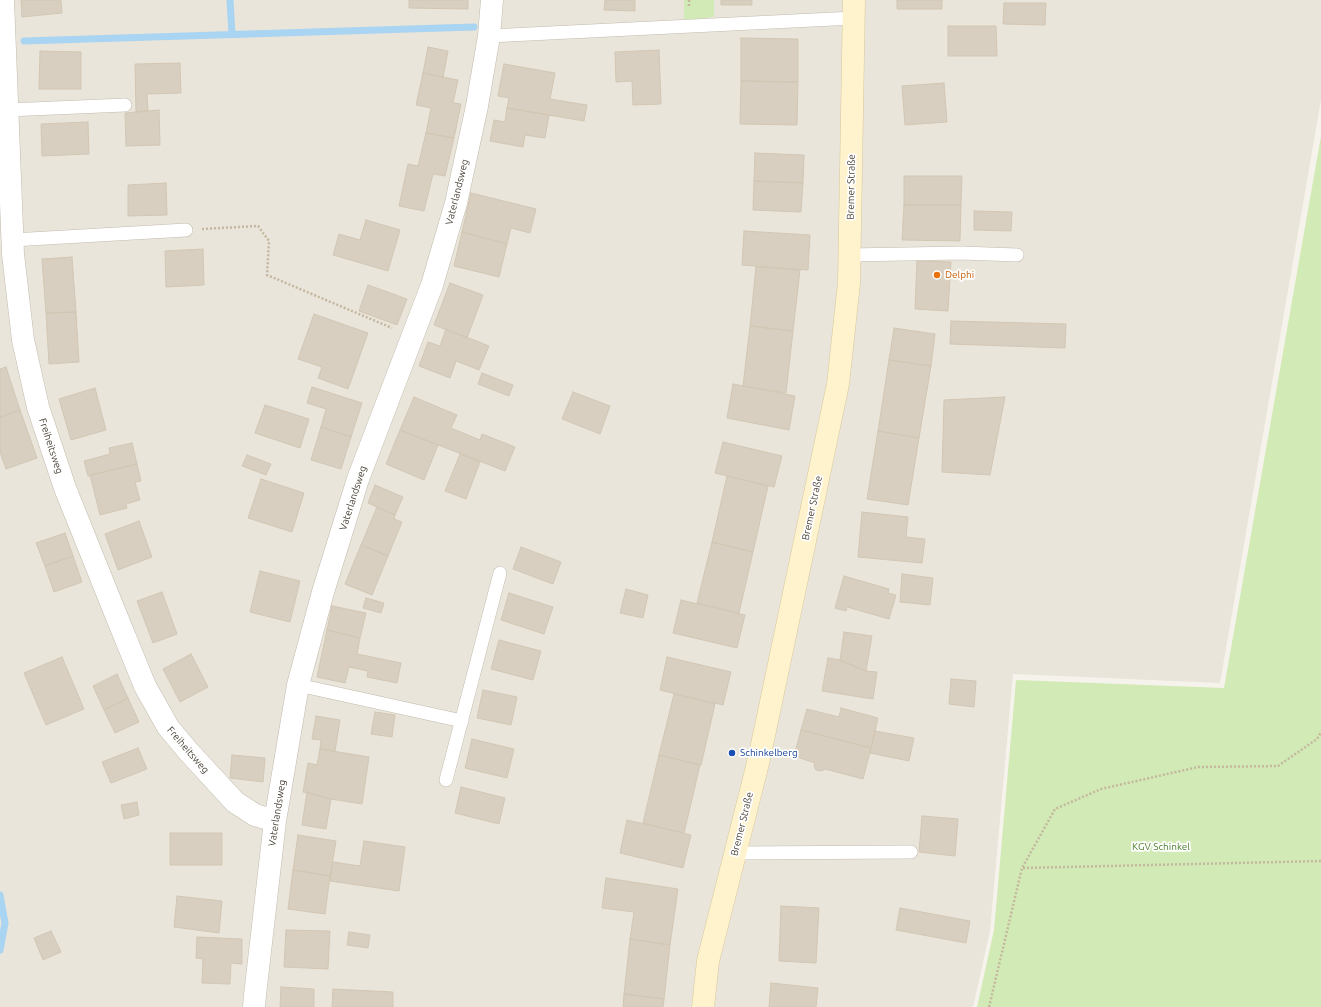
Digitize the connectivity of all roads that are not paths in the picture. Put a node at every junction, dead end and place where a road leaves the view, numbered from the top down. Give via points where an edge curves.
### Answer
1 (3, 0) edge
2 (492, 0) edge
3 (854, 9) edge
4 (489, 36) junction
5 (125, 105) dead end
6 (7, 110) junction
7 (186, 230) road end
8 (8, 250) edge
9 (850, 254) junction
10 (1017, 255) dead end
11 (500, 572) dead end
12 (298, 685) junction
13 (462, 721) junction
14 (446, 780) dead end
15 (275, 821) junction
16 (911, 852) dead end
17 (735, 853) junction
18 (254, 1007) edge
19 (703, 1007) edge

1 - 6 street, Freiheitsweg
2 - 4 street, Vaterlandsweg
3 - 4 lane
3 - 9 main road, Bremer Straße
4 - 12 street, Vaterlandsweg via 456,203 432,285 358,479 323,592
5 - 6 lane
6 - 8 street, Freiheitsweg
7 - 8 lane
8 - 15 street, Freiheitsweg via 23,340 38,407 65,488 145,686 168,727 236,802 255,815
9 - 10 lane
9 - 17 main road, Bremer Straße via 838,384 759,759
11 - 13 lane
12 - 13 lane
12 - 15 street, Vaterlandsweg
13 - 14 lane
15 - 18 street, Vaterlandsweg
16 - 17 lane
17 - 19 main road, Bremer Straße via 708,961

